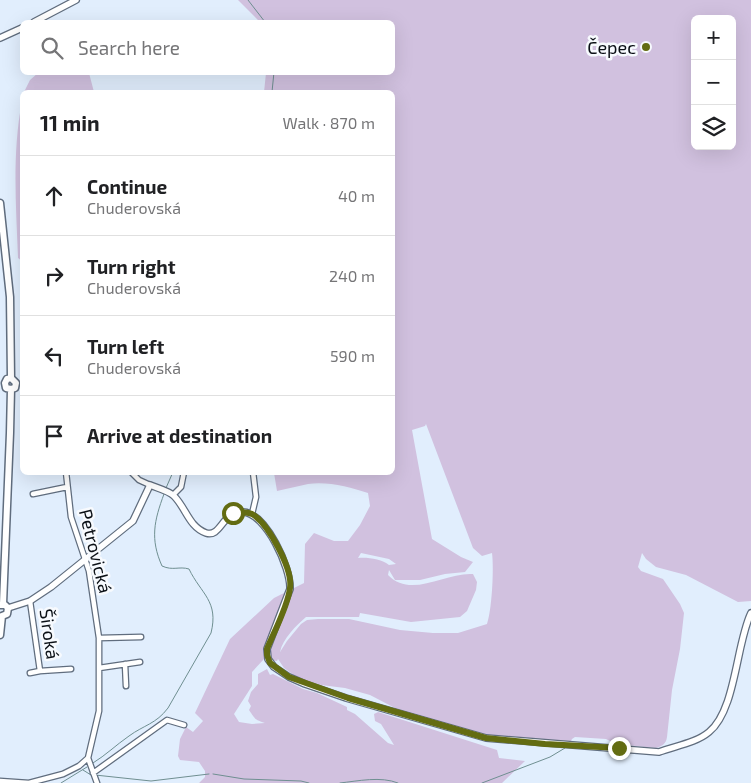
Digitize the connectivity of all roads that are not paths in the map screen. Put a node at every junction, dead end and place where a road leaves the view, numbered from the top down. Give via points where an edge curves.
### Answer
1 (76, 0) edge
2 (38, 20) edge
3 (20, 29) edge
4 (0, 38) edge
5 (0, 203) edge
6 (12, 378) junction
7 (20, 383) edge
8 (2, 384) edge
9 (10, 389) junction
10 (66, 475) edge
11 (134, 475) edge
12 (183, 475) edge
13 (253, 475) edge
14 (150, 485) junction
15 (67, 486) junction
16 (168, 493) junction
17 (33, 494) dead end
18 (252, 514) junction
19 (84, 560) junction
20 (30, 601) junction
21 (4, 606) edge
22 (751, 613) edge
23 (1, 616) edge
24 (0, 635) edge
25 (141, 637) dead end
26 (100, 638) junction
27 (140, 662) dead end
28 (126, 664) junction
29 (99, 668) junction
30 (71, 669) dead end
31 (40, 670) junction
32 (30, 673) dead end
33 (126, 686) dead end
34 (184, 724) dead end
35 (88, 758) junction
36 (94, 774) junction
37 (0, 781) edge
38 (96, 783) edge

1 - 2 street
3 - 4 street
5 - 6 main road via 10,297
6 - 7 main road
6 - 8 main road
7 - 9 main road
8 - 9 main road
9 - 21 main road
10 - 15 street, Petrovická
11 - 14 street
12 - 16 street via 181,487
13 - 18 street via 256,497
14 - 16 street
14 - 19 street, Široká via 133,521
15 - 17 street
15 - 19 street, Petrovická via 70,517
16 - 18 street via 187,517 208,534 218,530 233,513
18 - 22 street via 278,548 290,578 290,589 267,649 268,659 274,667 289,677 330,692 486,738 659,752 702,736 719,720 728,698
19 - 20 street, Široká
19 - 26 street, Petrovická via 92,585
20 - 21 street, Široká
20 - 31 street, Široká
21 - 23 main road via 8,612
23 - 24 main road
25 - 26 street
26 - 29 street, Petrovická
27 - 28 street
28 - 29 street
28 - 33 street
29 - 35 street, Petrovická via 99,711
30 - 31 street
31 - 32 street
34 - 36 street via 167,720
35 - 36 street
35 - 37 street via 63,774 29,783
36 - 38 street

